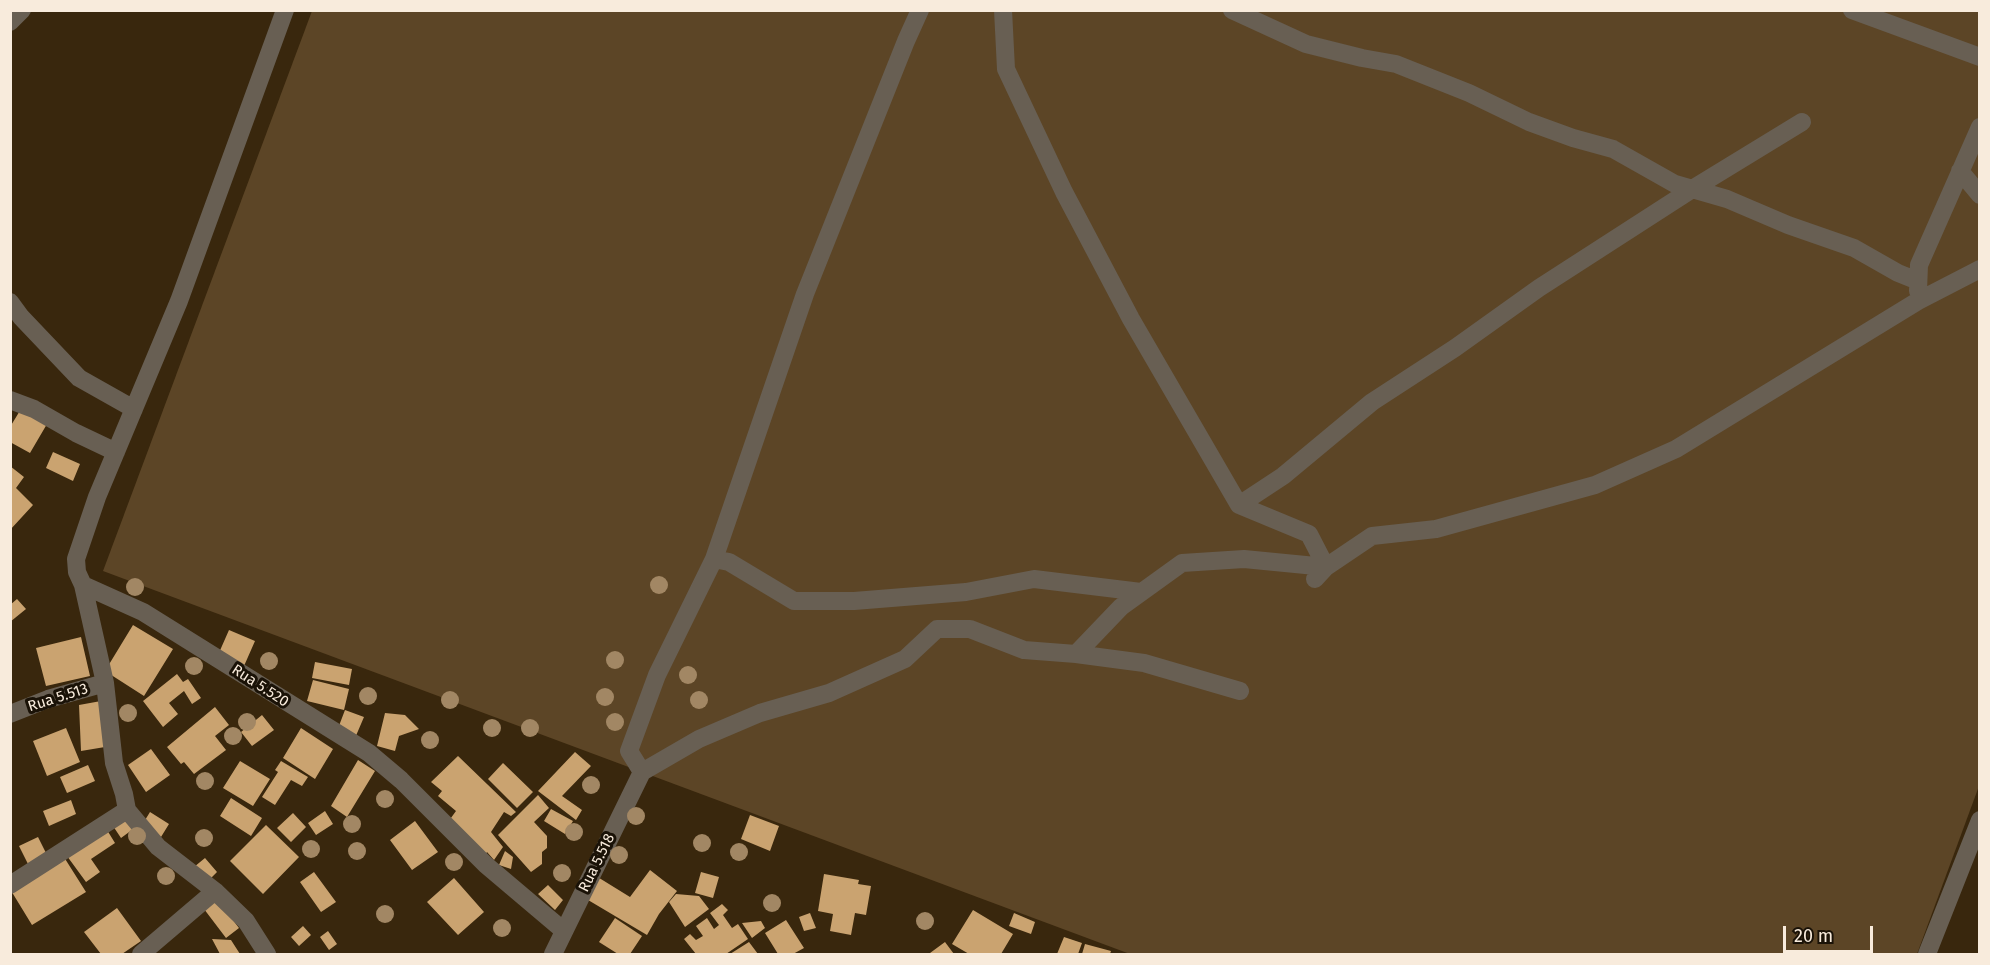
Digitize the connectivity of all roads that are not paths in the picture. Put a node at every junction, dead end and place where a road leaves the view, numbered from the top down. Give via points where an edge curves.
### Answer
1 (22, 10) edge
2 (285, 10) edge
3 (920, 10) edge
4 (1003, 10) edge
5 (1232, 10) edge
6 (1852, 10) edge
7 (10, 22) edge
8 (1980, 57) edge
9 (1802, 122) dead end
10 (1980, 127) edge
11 (1960, 171) junction
12 (1694, 188) junction
13 (1980, 195) edge
14 (1980, 269) edge
15 (1918, 281) junction
16 (10, 302) edge
17 (1918, 302) junction
18 (10, 400) edge
19 (134, 409) junction
20 (116, 452) junction
21 (1239, 505) junction
22 (714, 559) junction
23 (1320, 573) junction
24 (83, 585) junction
25 (1141, 592) junction
26 (1076, 654) junction
27 (105, 683) junction
28 (1240, 690) dead end
29 (10, 714) edge
30 (642, 772) junction
31 (127, 810) junction
32 (1980, 820) edge
33 (10, 885) edge
34 (215, 891) junction
35 (564, 931) junction
36 (141, 954) edge
37 (267, 954) edge
38 (553, 954) edge
39 (1927, 954) edge

1 - 7 street
2 - 19 street via 179,301
3 - 22 street via 806,294
4 - 21 street via 1006,69 1064,192 1131,319
5 - 12 street via 1306,44 1396,64 1528,122 1613,149 1675,184
6 - 8 street
9 - 12 street
10 - 11 street
11 - 13 street
11 - 15 street via 1918,265
12 - 15 street via 1854,248
12 - 21 street via 1372,402 1283,476
14 - 17 street
15 - 17 street
16 - 19 street via 79,378
17 - 23 street via 1676,449 1595,485 1436,529 1372,536
18 - 20 street
19 - 20 street
20 - 24 street via 76,559
21 - 23 street via 1309,534
22 - 25 street via 729,562 794,601 854,601 966,592 1034,579
22 - 30 street via 657,675 629,751
23 - 25 street via 1244,559 1182,563
24 - 27 street
24 - 35 street, Rua 5.520 via 143,612 369,753 486,865
25 - 26 street
26 - 28 street via 1144,663
26 - 30 street via 1024,650 970,629 937,629 906,659 828,693 760,713 699,739
27 - 29 street, Rua 5.513
27 - 31 street via 114,763
30 - 35 street, Rua 5.518
31 - 33 street
31 - 34 street via 158,847
32 - 39 street
34 - 36 street
34 - 37 street via 246,921
35 - 38 street, Rua 5.518

